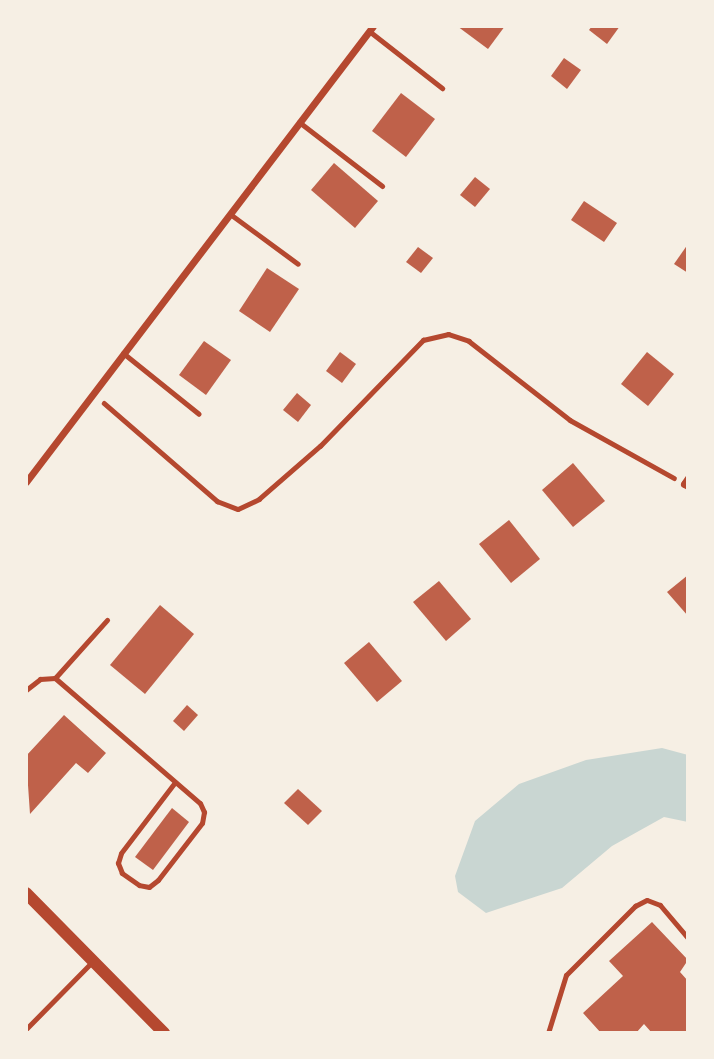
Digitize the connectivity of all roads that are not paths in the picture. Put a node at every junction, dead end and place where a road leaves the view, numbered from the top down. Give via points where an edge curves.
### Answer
1 (371, 29) edge
2 (442, 88) dead end
3 (299, 122) junction
4 (382, 186) dead end
5 (230, 214) junction
6 (298, 264) dead end
7 (124, 353) junction
8 (199, 414) dead end
9 (26, 482) edge
10 (107, 620) dead end
11 (55, 678) junction
12 (26, 690) edge
13 (175, 782) junction
14 (26, 893) edge
15 (688, 938) edge
16 (93, 961) junction
17 (26, 1029) edge
18 (164, 1033) edge
19 (548, 1033) edge

1 - 2 lane
1 - 3 street
3 - 4 lane
3 - 5 street
5 - 6 lane
5 - 7 street
7 - 8 lane
7 - 9 street
10 - 11 lane
11 - 12 lane via 40,679
11 - 13 lane
13 - 13 lane via 200,803 202,823 158,880 149,887 139,885 122,873 121,853
14 - 16 street
15 - 19 lane via 660,905 647,900 635,906 566,975
16 - 17 lane
16 - 18 street

